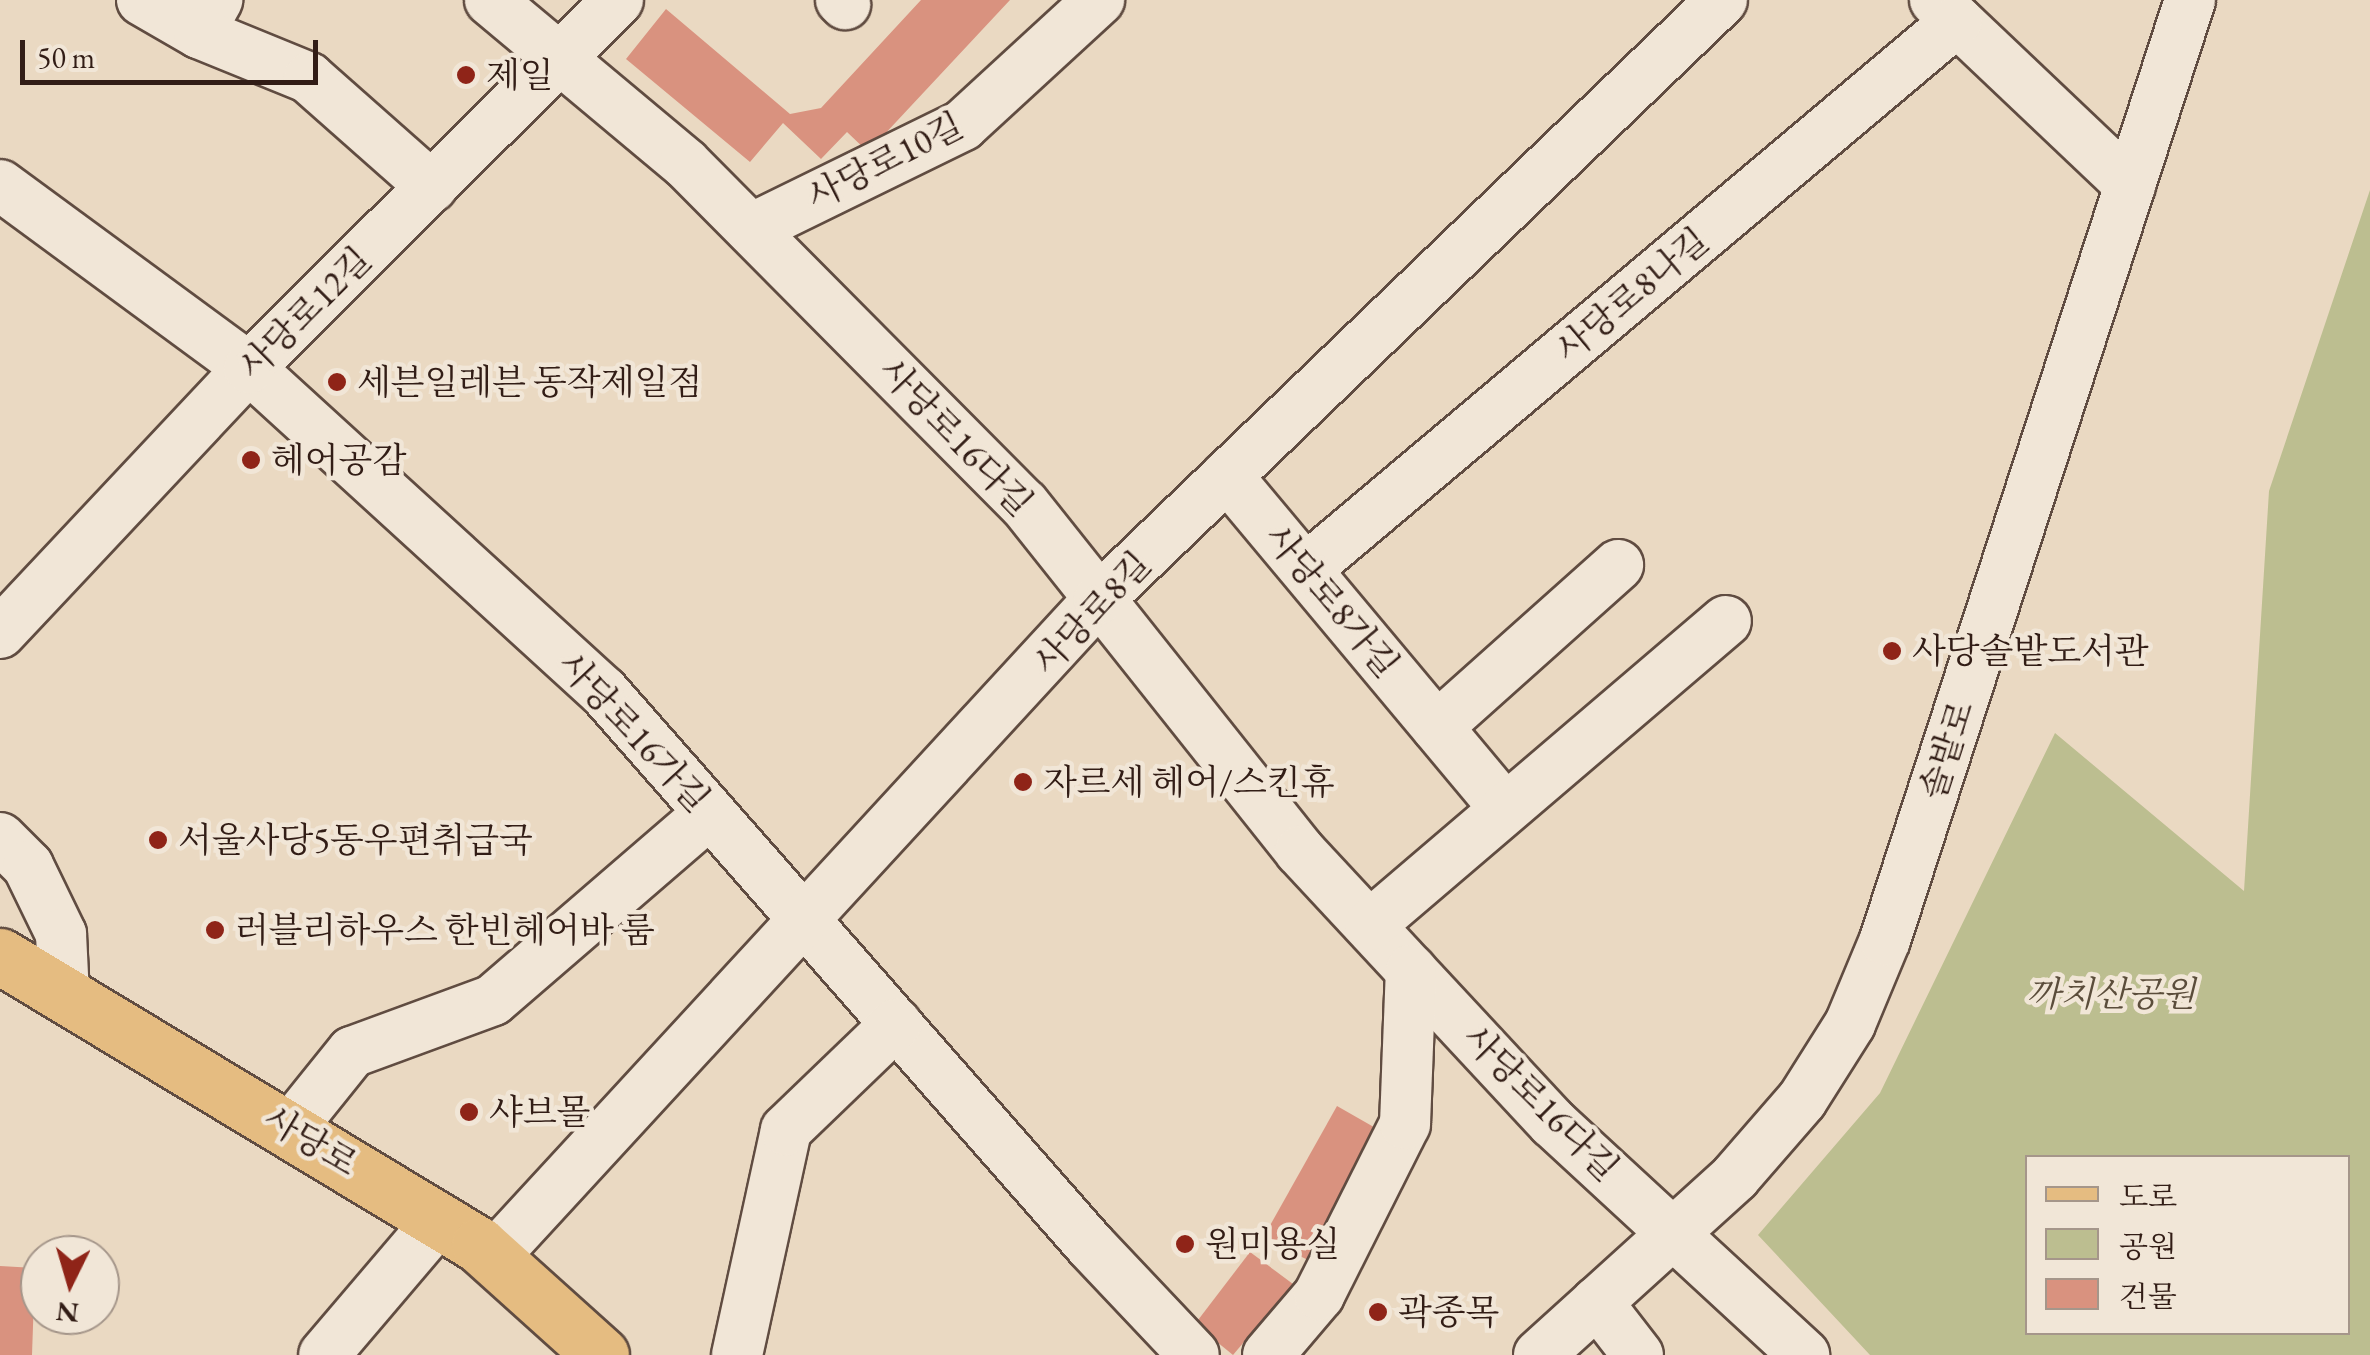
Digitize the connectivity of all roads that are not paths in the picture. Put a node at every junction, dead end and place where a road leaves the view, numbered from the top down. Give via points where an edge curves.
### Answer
1 (142, 0) edge
2 (490, 0) edge
3 (618, 0) edge
4 (1099, 0) edge
5 (1722, 0) edge
6 (2190, 0) edge
7 (1946, 11) edge
8 (208, 17) edge
9 (561, 58) junction
10 (0, 185) edge
11 (2130, 185) junction
12 (432, 187) junction
13 (751, 229) junction
14 (249, 368) junction
15 (1227, 476) junction
16 (1618, 565) dead end
17 (1306, 570) junction
18 (1099, 599) junction
19 (1726, 621) dead end
20 (0, 633) edge
21 (1438, 726) junction
22 (1505, 808) junction
23 (710, 813) junction
24 (0, 838) edge
25 (803, 920) junction
26 (1370, 925) junction
27 (0, 956) edge
28 (1411, 970) junction
29 (64, 994) junction
30 (896, 1024) junction
31 (290, 1129) junction
32 (438, 1220) junction
33 (1676, 1231) junction
34 (493, 1257) junction
35 (1597, 1302) junction
36 (324, 1355) edge
37 (601, 1355) edge
38 (737, 1355) edge
39 (1194, 1355) edge
40 (1268, 1355) edge
41 (1540, 1355) edge
42 (1638, 1355) edge
43 (1804, 1355) edge

1 - 8 street
2 - 9 street, 사당로16다길
3 - 9 street, 사당로12길
4 - 13 street, 사당로10길 via 963,125
5 - 15 street, 사당로8길
6 - 11 street, 솔밭로
7 - 11 street, 사당로8나길
7 - 17 street, 사당로8나길
8 - 12 street via 309,78
9 - 12 street, 사당로12길
9 - 13 street, 사당로16다길
10 - 14 street, 사당로16가길
11 - 33 street, 솔밭로 via 1885,940 1850,1024 1802,1100 1735,1177
12 - 14 street, 사당로12길
13 - 18 street, 사당로16다길 via 1024,504
14 - 20 street, 사당로12길
14 - 23 street, 사당로16가길 via 603,691
15 - 17 street, 사당로8가길
15 - 18 street, 사당로8길
16 - 21 street
17 - 21 street, 사당로8가길
18 - 25 street, 사당로8길
18 - 26 street, 사당로16다길 via 1300,851
19 - 22 street
21 - 22 street, 사당로8가길
22 - 26 street
23 - 25 street, 사당로16가길
23 - 31 street via 493,1000 352,1052
24 - 29 street via 28,866 61,934
25 - 30 street, 사당로16가길
25 - 34 street, 사당로8길
26 - 28 street, 사당로16다길
27 - 29 main road, 사당로
28 - 33 street, 사당로16다길 via 1553,1123
28 - 40 street, 사당로16다길 via 1405,1124 1319,1295
29 - 31 main road, 사당로
30 - 38 street via 786,1130
30 - 39 street, 사당로16가길
31 - 32 main road, 사당로
32 - 34 main road, 사당로
32 - 36 street
33 - 35 street, 솔밭로
33 - 43 street, 사당로16다길
34 - 37 main road, 사당로
35 - 41 street, 솔밭로
35 - 42 street

